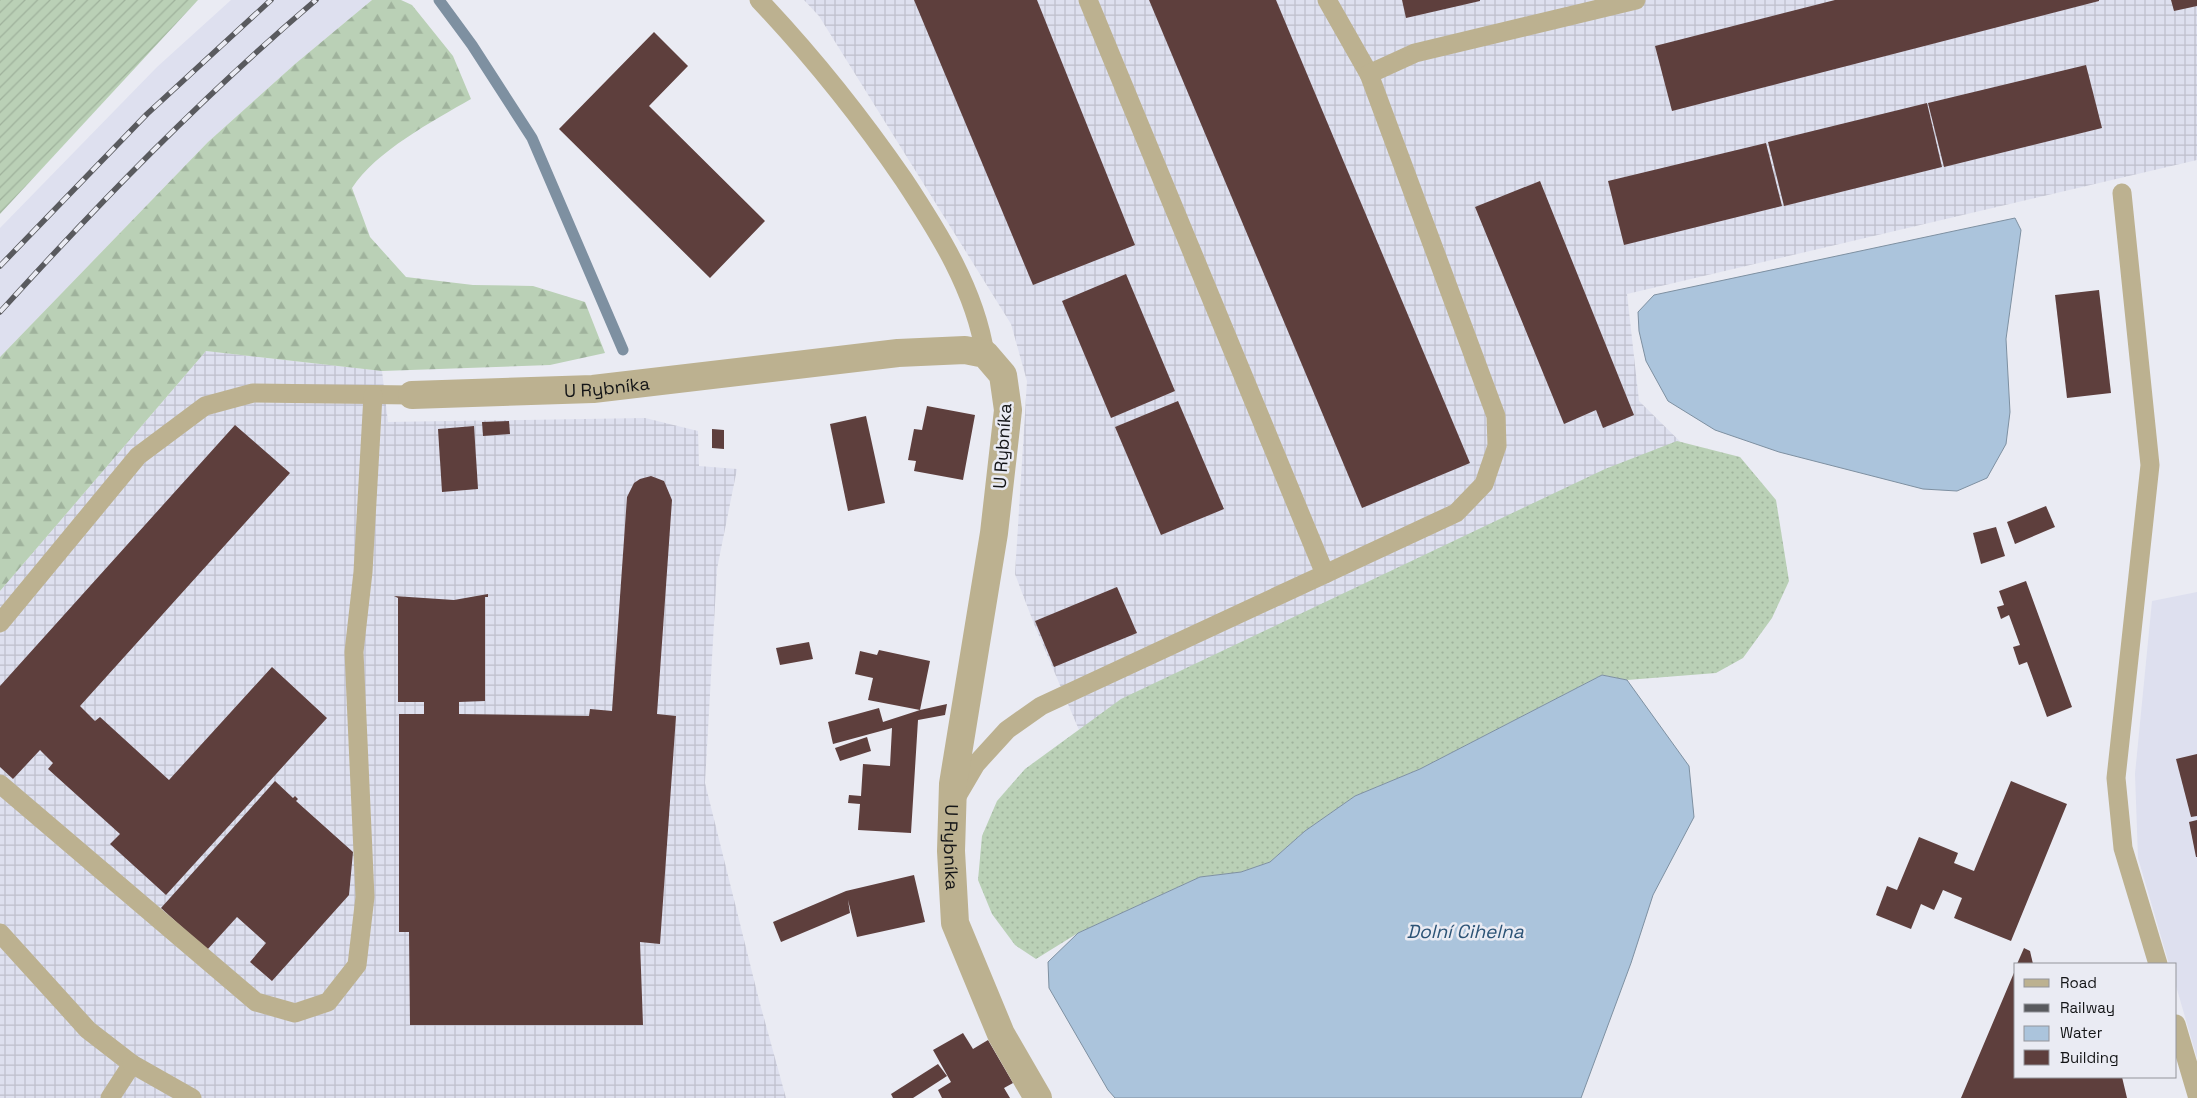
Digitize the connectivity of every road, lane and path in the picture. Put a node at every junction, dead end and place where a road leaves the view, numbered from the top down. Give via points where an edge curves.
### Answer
1 (759, 0) edge
2 (1088, 0) edge
3 (1327, 0) edge
4 (1636, 0) edge
5 (1369, 74) junction
6 (2122, 193) dead end
7 (985, 354) junction
8 (373, 395) junction
9 (412, 395) joint
10 (1325, 574) junction
11 (0, 623) edge
12 (0, 784) edge
13 (952, 804) junction
14 (0, 933) edge
15 (2158, 963) edge
16 (2177, 1027) edge
17 (132, 1064) junction
18 (2197, 1096) edge
19 (110, 1098) edge
20 (192, 1098) edge
21 (1038, 1098) edge

1 - 7 lane via 829,78 875,137 932,222 972,299
2 - 10 lane
3 - 5 lane
4 - 5 lane via 1415,53
5 - 10 lane via 1496,416 1497,446 1484,484 1456,513
6 - 15 lane via 2150,465 2116,778 2123,848
7 - 9 street, U Rybníka via 965,350 898,353 593,389
7 - 13 street, U Rybníka via 1003,375 1008,410 994,533
8 - 9 lane
8 - 11 lane via 253,393 205,406 138,456
8 - 12 lane via 363,572 354,652 365,897 357,965 328,1002 295,1013 256,1002
10 - 13 lane via 1041,706 1007,730 976,764
13 - 21 street, U Rybníka via 955,923 1000,1034
14 - 17 lane via 88,1030
16 - 18 lane
17 - 19 lane
17 - 20 lane

